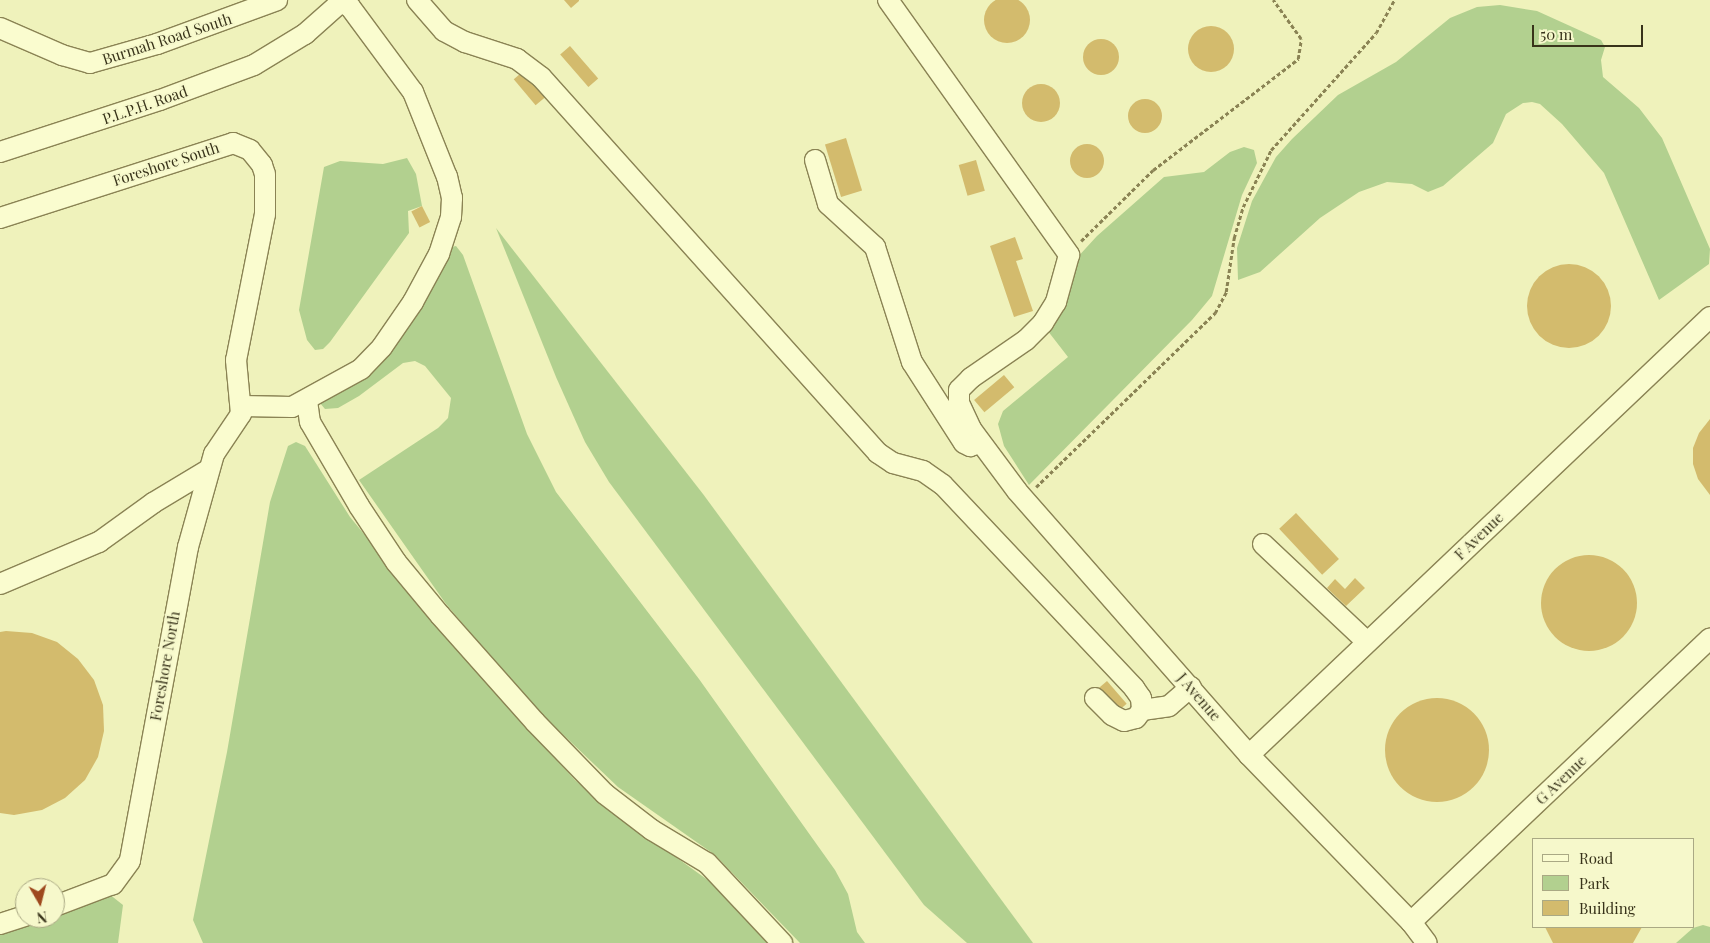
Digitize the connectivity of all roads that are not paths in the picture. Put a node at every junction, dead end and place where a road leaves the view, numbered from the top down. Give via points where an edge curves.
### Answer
1 (277, 0) edge
2 (417, 0) edge
3 (888, 0) edge
4 (348, 2) edge
5 (0, 28) edge
6 (0, 152) edge
7 (815, 160) dead end
8 (0, 218) edge
9 (1710, 317) edge
10 (307, 401) junction
11 (250, 406) junction
12 (980, 443) junction
13 (208, 470) junction
14 (1263, 544) dead end
15 (0, 584) edge
16 (1710, 638) edge
17 (1367, 642) junction
18 (1191, 687) junction
19 (1095, 698) dead end
20 (1142, 710) junction
21 (1249, 755) junction
22 (65, 902) edge
23 (15, 919) edge
24 (1411, 922) junction
25 (0, 924) edge
26 (782, 943) edge
27 (1428, 943) edge

1 - 5 lane, Burmah Road South via 157,44 90,62 67,56
2 - 20 lane via 444,31 465,42 517,59 541,77 878,453 893,464 923,471 943,485 1134,688 1141,698
3 - 12 lane, J Avenue via 1070,255 1056,302 1043,323 1026,340 959,390 957,396 962,413
4 - 6 lane, P.L.P.H. Road via 285,47 219,80
4 - 10 lane via 413,92 434,141 453,208 431,270 382,347 361,369
7 - 12 lane via 828,204 875,247 912,362 964,443 970,446
8 - 11 lane, Foreshore South via 223,145 233,143 250,150 262,165 266,197 236,353 235,379
9 - 17 lane, F Avenue
10 - 11 lane via 292,408
10 - 26 lane via 310,422 340,475 396,562 440,615 534,722 605,794 652,830 714,869
11 - 13 lane, Foreshore North via 220,444
12 - 18 lane, J Avenue via 1024,499
13 - 15 lane via 153,503 99,542
13 - 22 lane, Foreshore North via 170,633 130,861 112,884
14 - 17 lane
16 - 24 lane, G Avenue
17 - 21 lane, F Avenue
18 - 20 lane via 1169,706
18 - 21 lane, J Avenue
19 - 20 lane via 1112,716 1124,721 1136,718
21 - 24 lane, J Avenue
23 - 25 lane
24 - 27 lane, J Avenue

